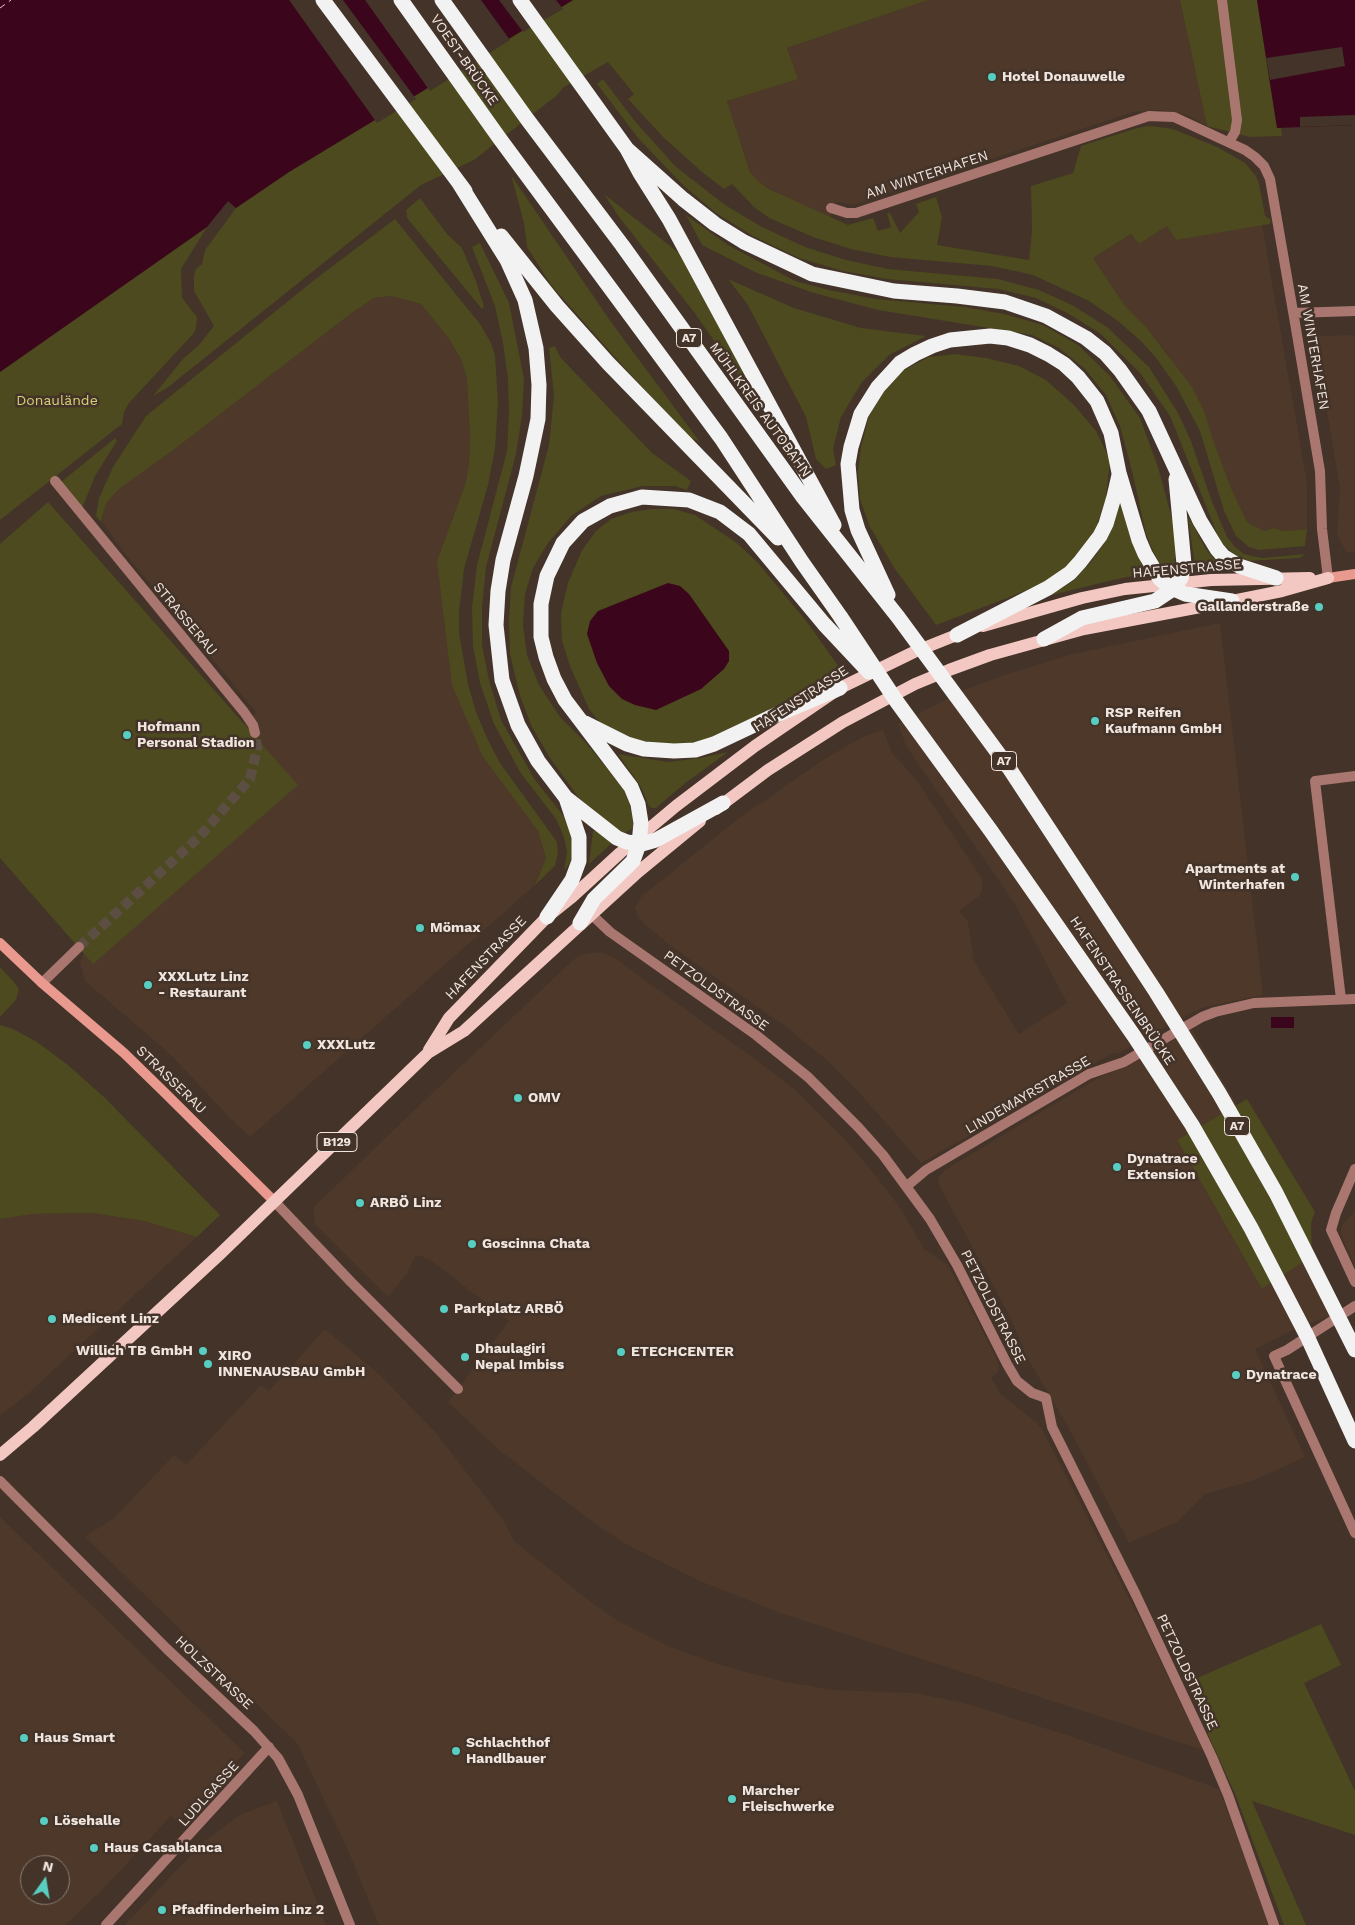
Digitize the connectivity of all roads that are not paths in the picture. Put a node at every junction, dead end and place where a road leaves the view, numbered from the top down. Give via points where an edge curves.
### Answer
1 (323, 0) edge
2 (401, 0) edge
3 (442, 0) edge
4 (520, 0) edge
5 (1222, 0) edge
6 (527, 118) joint
7 (1229, 142) junction
8 (627, 149) junction
9 (459, 183) junction
10 (831, 208) dead end
11 (1355, 311) edge
12 (1294, 313) junction
13 (1174, 467) junction
14 (1119, 473) junction
15 (55, 481) dead end
16 (851, 557) junction
17 (802, 562) junction
18 (1355, 574) edge
19 (1276, 578) junction
20 (1328, 578) junction
21 (1172, 585) junction
22 (885, 596) junction
23 (1232, 601) junction
24 (957, 635) junction
25 (1044, 639) junction
26 (840, 688) junction
27 (897, 702) junction
28 (582, 721) junction
29 (255, 733) tunnel mouth
30 (1355, 776) edge
31 (566, 798) junction
32 (723, 803) junction
33 (637, 841) junction
34 (547, 917) junction
35 (586, 919) junction
36 (0, 943) edge
37 (79, 948) tunnel mouth
38 (42, 983) junction
39 (1341, 999) junction
40 (1355, 999) edge
41 (428, 1052) junction
42 (1355, 1169) edge
43 (907, 1186) junction
44 (275, 1202) junction
45 (1355, 1282) edge
46 (1355, 1306) edge
47 (1355, 1350) edge
48 (458, 1389) dead end
49 (1355, 1441) edge
50 (0, 1455) edge
51 (0, 1481) edge
52 (1355, 1533) edge
53 (270, 1747) junction
54 (106, 1925) edge
55 (350, 1925) edge
56 (1274, 1925) edge

1 - 9 highway
2 - 17 highway, VOEST-BRÜCKE / A7 via 721,438
3 - 6 highway, VOEST-BRÜCKE / A7
4 - 8 highway
5 - 7 street via 1237,120
6 - 16 highway, MÜHLKREIS AUTOBAHN / A7 via 803,497
7 - 10 street, AM WINTERHAFEN via 1174,117 1149,116 856,213
7 - 12 street, AM WINTERHAFEN via 1255,157 1270,179
8 - 13 highway via 715,224 744,242 812,274 894,291 1005,302 1040,313 1066,326 1105,353 1138,394 1157,425
8 - 16 highway via 692,260
9 - 17 highway via 557,306 608,364
9 - 31 highway via 507,260 525,300 536,348 538,419 503,560 496,625 502,680 518,725 538,762
11 - 12 street
12 - 20 street, AM WINTERHAFEN via 1320,471
13 - 19 highway via 1209,539 1223,556 1239,566
13 - 21 highway via 1184,553 1183,571
14 - 21 highway via 1145,554 1160,579
14 - 22 highway via 1111,432 1097,402 1078,377 1048,354 1008,338 990,336 950,340 915,354 900,363 869,399 856,429 848,464 852,510
14 - 24 highway via 1106,524 1070,573 1048,588
15 - 29 street, STRASSERAU via 244,712
16 - 22 highway, MÜHLKREIS AUTOBAHN / A7
17 - 27 highway, HAFENSTRASSENBRÜCKE / A7
18 - 20 main road, HAFENSTRASSE
19 - 20 main road, HAFENSTRASSE
19 - 21 main road, HAFENSTRASSE
20 - 23 main road, HAFENSTRASSE
21 - 23 highway via 1185,594
21 - 24 main road, HAFENSTRASSE via 1125,589 1082,598
21 - 25 highway via 1155,601 1082,618
22 - 47 highway, HAFENSTRASSENBRÜCKE / A7 via 1010,768 1188,1044 1276,1193
23 - 25 main road, HAFENSTRASSE
24 - 26 main road, HAFENSTRASSE
25 - 32 main road, HAFENSTRASSE via 990,654 915,684 807,744
26 - 28 highway via 695,750 644,749 608,736
26 - 33 main road, HAFENSTRASSE via 721,771
27 - 28 highway via 824,624 749,534 720,512 689,500 642,497 610,506 583,521 563,543 548,576 541,604 541,637 554,679
27 - 49 highway, HAFENSTRASSENBRÜCKE / A7 via 1090,971 1192,1125 1251,1228
28 - 33 highway via 630,787 640,815
30 - 39 street via 1314,781
31 - 33 highway via 617,838
31 - 34 highway via 579,837 579,861 572,880
32 - 33 highway via 667,836 648,843
32 - 35 main road, HAFENSTRASSE
33 - 34 main road, HAFENSTRASSE
33 - 35 highway via 633,861 594,899
34 - 41 main road, HAFENSTRASSE via 449,1018
35 - 41 main road, HAFENSTRASSE via 464,1030
35 - 43 street, PETZOLDSTRASSE via 610,932 756,1035 808,1077 859,1128
36 - 38 main road, STRASSERAU
37 - 38 street
38 - 44 main road, STRASSERAU via 124,1053
39 - 40 street, LINDEMAYRSTRASSE
39 - 43 street, LINDEMAYRSTRASSE via 1254,1003 1202,1017 1124,1062 1089,1074 926,1170
41 - 44 main road, HAFENSTRASSE / B129
42 - 45 street via 1331,1230
43 - 56 street, PETZOLDSTRASSE via 958,1264 1017,1381 1032,1393 1046,1398 1052,1427 1164,1652 1212,1757
44 - 48 street
44 - 50 main road, HAFENSTRASSE
46 - 52 street via 1274,1356
51 - 53 street, HOLZSTRASSE
53 - 54 street, LUDLGASSE
53 - 55 street, HOLZSTRASSE via 298,1795

